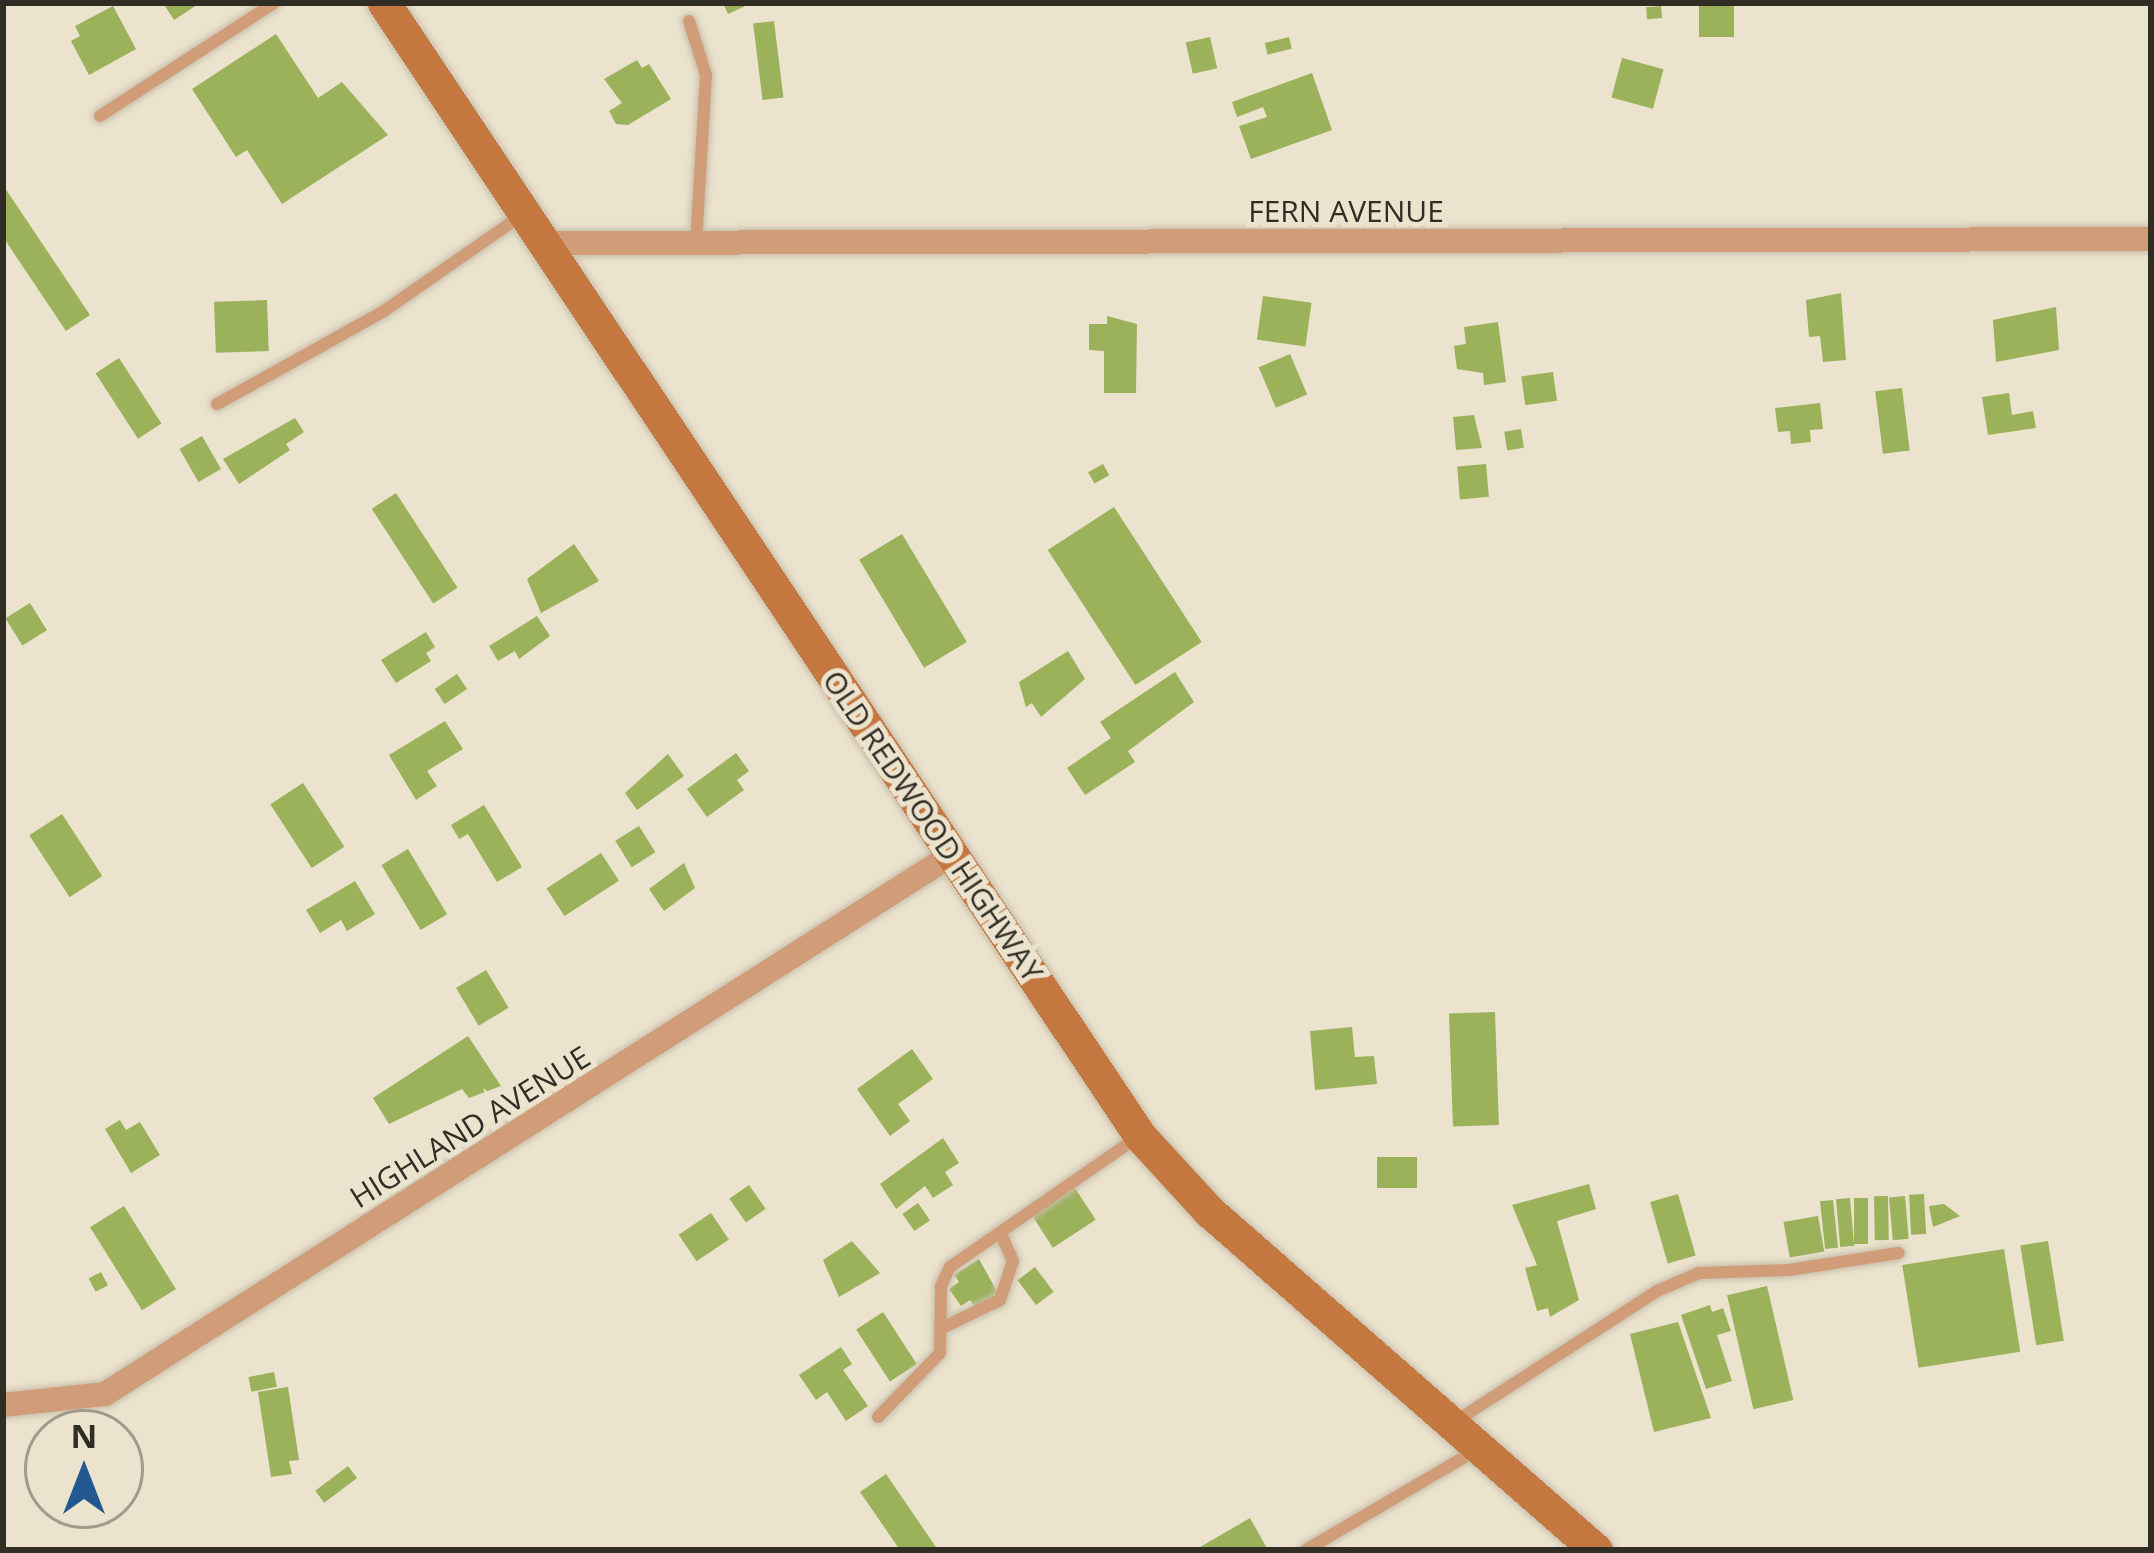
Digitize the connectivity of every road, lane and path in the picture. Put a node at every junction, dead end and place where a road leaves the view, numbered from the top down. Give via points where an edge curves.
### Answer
1 (274, 3) edge
2 (384, 3) edge
3 (689, 21) dead end
4 (100, 116) dead end
5 (531, 229) junction
6 (2151, 239) edge
7 (696, 243) junction
8 (218, 404) dead end
9 (953, 854) junction
10 (1140, 1136) junction
11 (1001, 1234) junction
12 (1900, 1253) dead end
13 (944, 1328) junction
14 (3, 1405) edge
15 (878, 1417) dead end
16 (1450, 1425) junction
17 (1476, 1450) junction
18 (1306, 1550) edge
19 (1595, 1550) edge

1 - 4 lane
2 - 5 main road, OLD REDWOOD HIGHWAY
3 - 7 lane via 706,75
5 - 7 street, FERN AVENUE
5 - 8 lane
5 - 9 main road, OLD REDWOOD HIGHWAY
6 - 7 street, FERN AVENUE
9 - 10 main road, OLD REDWOOD HIGHWAY
9 - 14 street, HIGHLAND AVENUE via 105,1394
10 - 11 lane
10 - 16 main road, OLD REDWOOD HIGHWAY via 1185,1188
11 - 13 lane via 950,1268 940,1286
11 - 13 lane via 1012,1261 1000,1300
12 - 16 lane via 1699,1273 1588,1333
13 - 15 lane via 940,1353
16 - 17 main road, OLD REDWOOD HIGHWAY
17 - 18 lane
17 - 19 main road, OLD REDWOOD HIGHWAY

